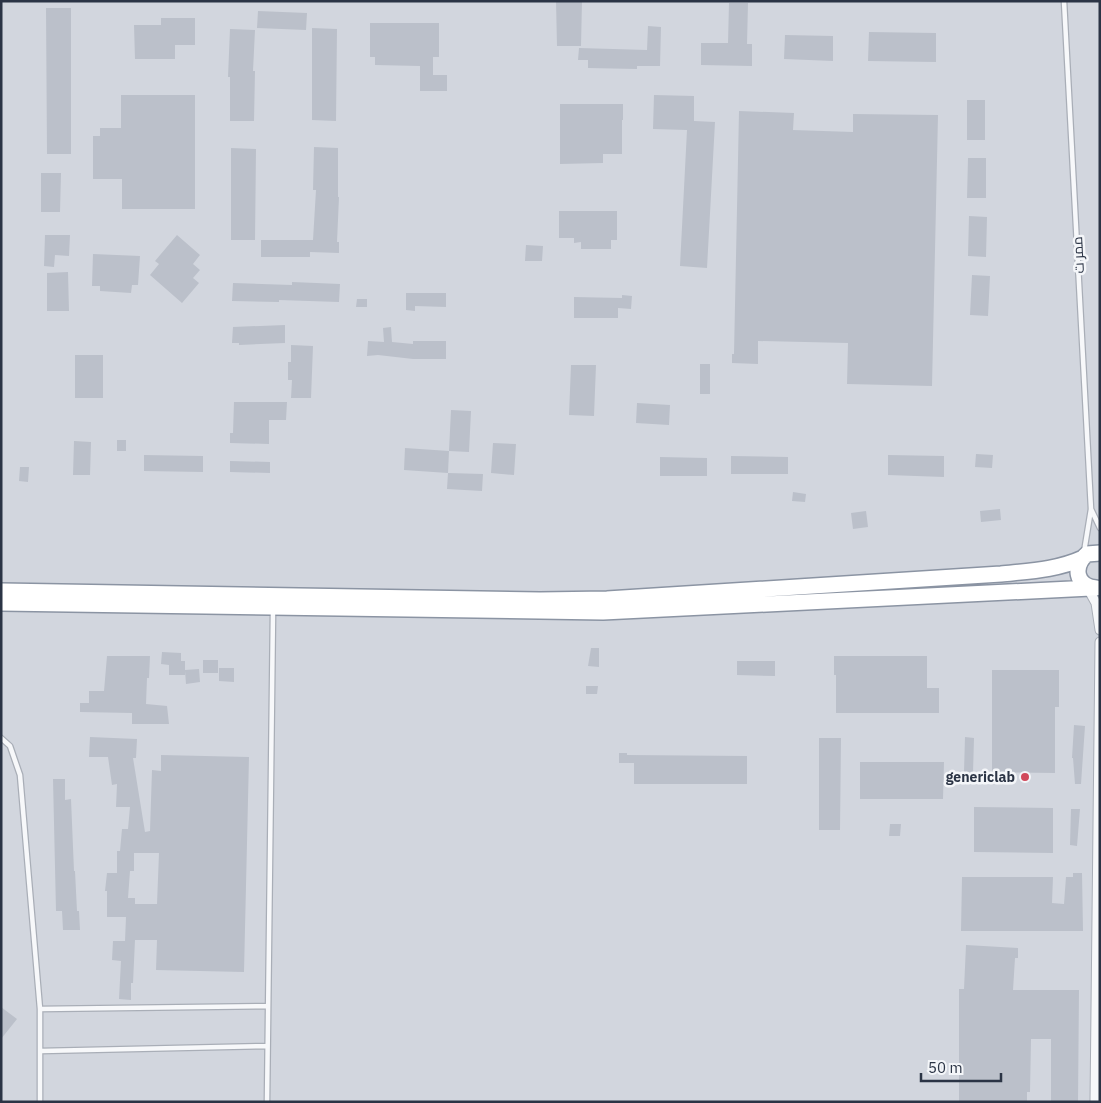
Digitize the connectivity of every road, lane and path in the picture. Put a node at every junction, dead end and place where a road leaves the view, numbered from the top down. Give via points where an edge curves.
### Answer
1 (1064, 1) edge
2 (1091, 509) junction
3 (1100, 528) edge
4 (1100, 553) edge
5 (1083, 558) junction
6 (1091, 587) edge
7 (1, 591) edge
8 (274, 602) junction
9 (1, 603) edge
10 (1100, 630) edge
11 (1100, 642) edge
12 (1, 738) edge
13 (1098, 926) edge
14 (268, 1006) junction
15 (40, 1009) junction
16 (267, 1046) junction
17 (41, 1051) junction
18 (40, 1102) edge
19 (266, 1102) edge
20 (1095, 1102) edge

1 - 2 lane, ممر ت
2 - 3 lane, ممر ت
2 - 5 lane, ممر ت
4 - 5 highway
5 - 6 highway via 1078,569 1081,581
5 - 8 highway via 1054,568 1001,574 608,599
6 - 8 highway via 602,612
6 - 10 street
7 - 8 highway
8 - 9 highway
8 - 14 lane
11 - 13 street
12 - 15 lane via 10,746 20,776
13 - 20 street
14 - 15 lane
14 - 16 lane
15 - 17 lane
16 - 17 lane
16 - 19 lane
17 - 18 lane

